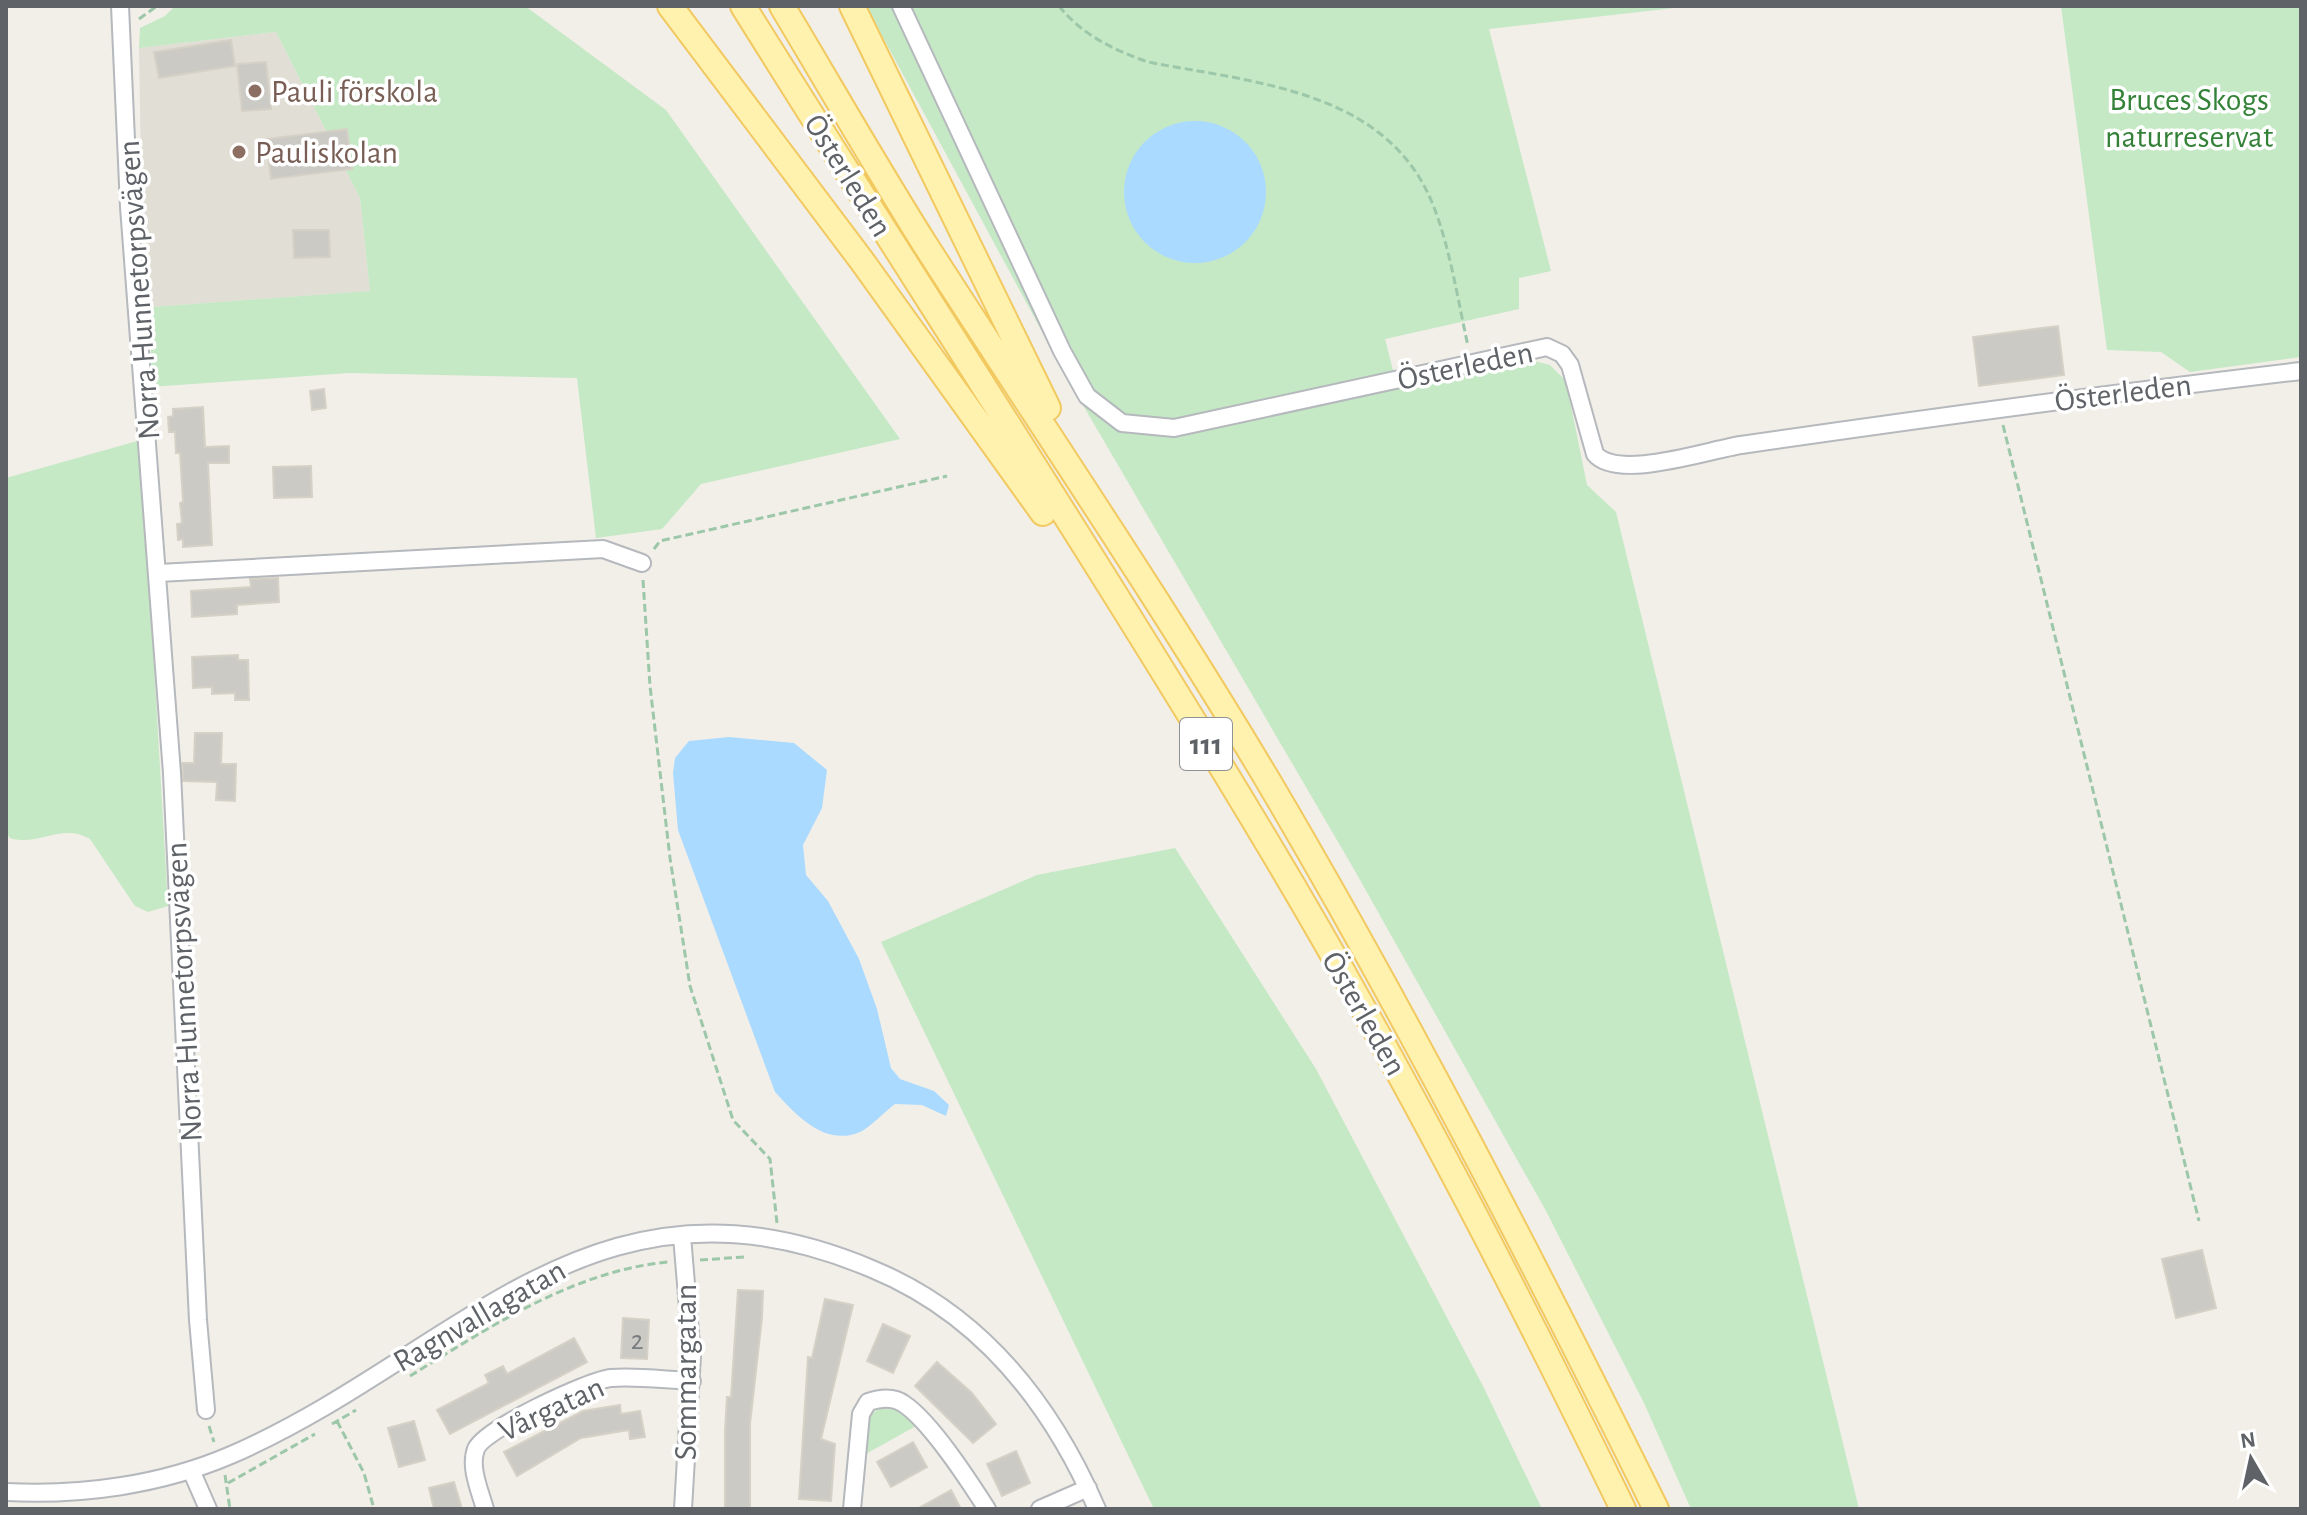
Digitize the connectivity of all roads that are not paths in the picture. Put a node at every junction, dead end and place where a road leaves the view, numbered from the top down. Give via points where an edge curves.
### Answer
1 (120, 6) edge
2 (670, 6) edge
3 (743, 6) edge
4 (782, 6) edge
5 (852, 6) edge
6 (901, 6) edge
7 (2301, 371) edge
8 (1086, 490) junction
9 (642, 563) road end
10 (159, 573) junction
11 (1147, 650) junction
12 (682, 1236) junction
13 (692, 1381) junction
14 (206, 1410) dead end
15 (191, 1470) junction
16 (1088, 1488) junction
17 (6, 1492) edge
18 (208, 1509) edge
19 (485, 1509) edge
20 (683, 1509) edge
21 (852, 1509) edge
22 (987, 1509) edge
23 (1040, 1509) edge
24 (1097, 1509) edge
25 (1623, 1509) edge
26 (1656, 1509) edge

1 - 10 street, Norra Hunnetorpsvägen via 129,207
2 - 11 main road
3 - 11 main road, Österleden / 111
4 - 8 main road, Österleden / 111 via 925,243
5 - 8 main road
6 - 7 street, Österleden via 1062,351 1087,396 1122,423 1174,428 1541,347 1562,354 1575,379 1591,447 1599,459 1639,465 1999,407
8 - 26 main road, Österleden / 111 via 1268,781 1376,967 1517,1228
9 - 10 street via 603,549
10 - 14 street, Norra Hunnetorpsvägen
11 - 25 main road, Österleden / 111 via 1264,838 1402,1078
12 - 13 street, Sommargatan
12 - 15 street, Ragnvallagatan via 634,1242 553,1268 275,1434
12 - 16 street, Ragnvallagatan via 779,1241 828,1251 887,1275 946,1309 1034,1395
13 - 19 street, Vårgatan via 610,1378 583,1386 491,1434 476,1447 474,1468
13 - 20 street, Sommargatan
15 - 17 street, Ragnvallagatan via 68,1493
15 - 18 street
16 - 23 street
16 - 24 street, Ragnvallagatan
21 - 22 street via 861,1414 868,1402 883,1397 903,1403 919,1419

